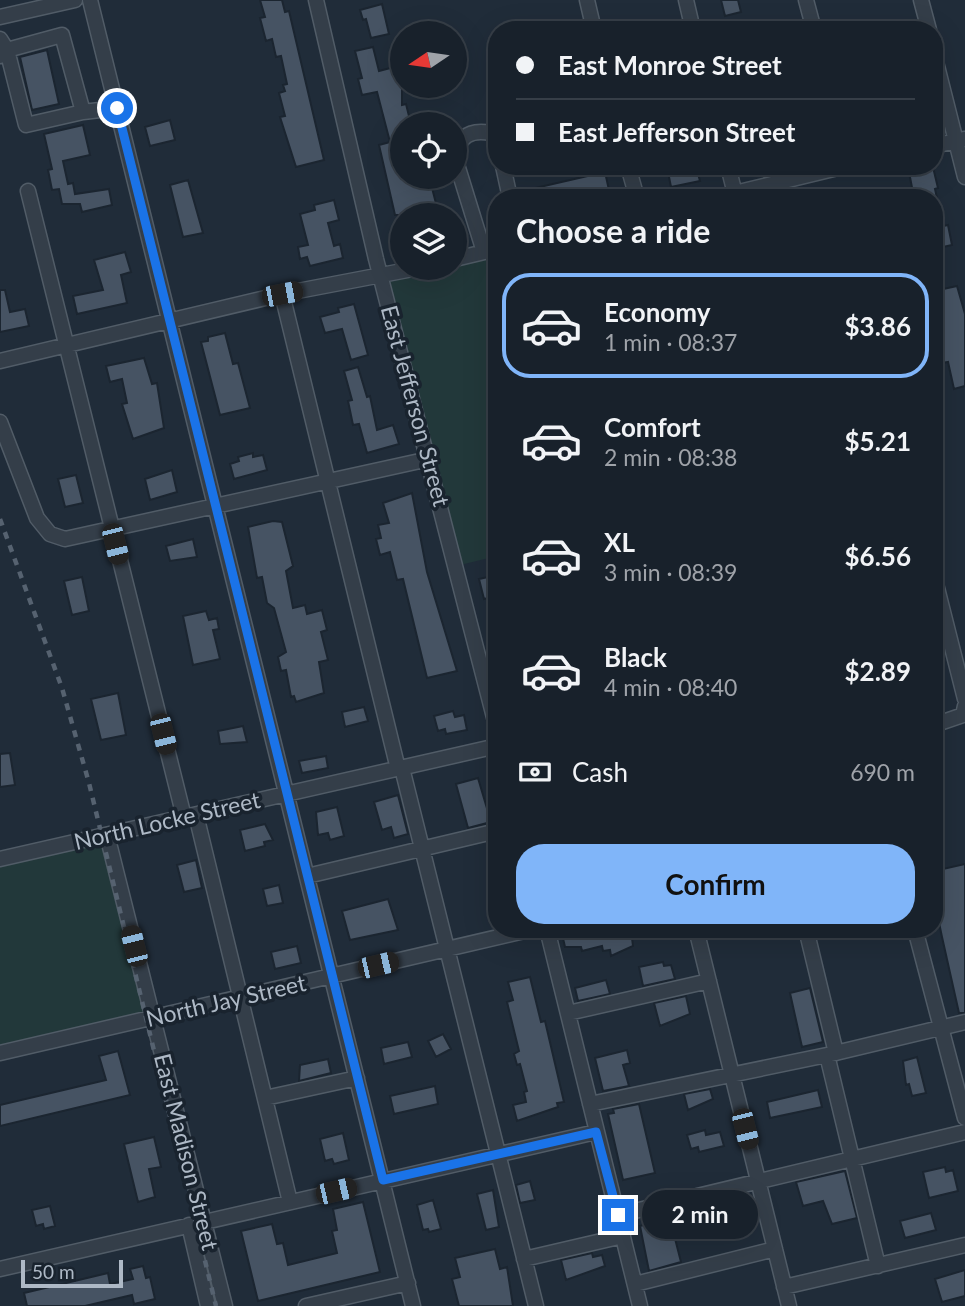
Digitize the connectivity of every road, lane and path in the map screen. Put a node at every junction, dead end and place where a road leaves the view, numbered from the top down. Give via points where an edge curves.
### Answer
1 (75, 0) edge
2 (90, 0) edge
3 (316, 0) edge
4 (587, 0) edge
5 (686, 0) edge
6 (806, 0) edge
7 (921, 0) edge
8 (21, 6) edge
9 (0, 17) edge
10 (592, 21) edge
11 (691, 21) edge
12 (812, 21) edge
13 (927, 21) edge
14 (2, 48) edge
15 (943, 84) edge
16 (117, 108) junction
17 (83, 112) junction
18 (467, 133) edge
19 (488, 133) edge
20 (960, 140) edge
21 (812, 175) edge
22 (965, 177) edge
23 (467, 189) edge
24 (758, 189) edge
25 (28, 191) dead end
26 (488, 246) edge
27 (488, 251) edge
28 (467, 256) edge
29 (390, 274) edge
30 (381, 276) junction
31 (282, 294) junction
32 (170, 320) junction
33 (68, 343) junction
34 (0, 360) edge
35 (0, 422) edge
36 (429, 459) junction
37 (328, 482) junction
38 (216, 507) junction
39 (112, 531) junction
40 (943, 612) edge
41 (488, 693) edge
42 (965, 699) edge
43 (965, 706) edge
44 (943, 722) edge
45 (488, 748) edge
46 (400, 768) junction
47 (288, 794) junction
48 (190, 816) junction
49 (488, 833) edge
50 (107, 835) junction
51 (423, 849) junction
52 (0, 859) edge
53 (307, 876) junction
54 (497, 938) edge
55 (549, 938) edge
56 (698, 938) edge
57 (808, 938) edge
58 (917, 938) edge
59 (449, 950) junction
60 (331, 976) junction
61 (709, 981) junction
62 (240, 998) junction
63 (568, 1013) junction
64 (152, 1017) junction
65 (965, 1022) edge
66 (940, 1028) junction
67 (0, 1053) edge
68 (831, 1054) junction
69 (732, 1075) junction
70 (357, 1078) junction
71 (265, 1098) junction
72 (590, 1104) junction
73 (965, 1118) edge
74 (596, 1132) junction
75 (965, 1132) edge
76 (500, 1153) junction
77 (851, 1160) junction
78 (383, 1180) junction
79 (758, 1182) junction
80 (290, 1202) junction
81 (618, 1215) junction
82 (196, 1224) junction
83 (623, 1236) junction
84 (965, 1245) edge
85 (775, 1249) junction
86 (524, 1259) junction
87 (878, 1266) junction
88 (0, 1269) edge
89 (408, 1283) junction
90 (635, 1284) junction
91 (784, 1287) junction
92 (311, 1305) edge
93 (208, 1306) edge
94 (225, 1306) edge
95 (414, 1306) edge
96 (536, 1306) edge
97 (640, 1306) edge
98 (789, 1306) edge

1 - 8 street
2 - 16 street
3 - 30 street, East Jefferson Street
4 - 10 street
5 - 11 street
6 - 12 street
7 - 13 street
8 - 9 street
14 - 17 street via 26,125
14 - 17 street via 62,35
15 - 20 street
16 - 17 street
16 - 32 street
18 - 19 street
20 - 22 street
21 - 24 street
23 - 26 street
25 - 33 street
27 - 28 street
29 - 30 street
30 - 31 street
30 - 36 street, East Jefferson Street
31 - 32 street
31 - 37 street
32 - 33 street
32 - 38 street
33 - 34 street
33 - 39 street
35 - 39 street via 37,518 50,534 75,539
36 - 37 street
36 - 41 street, East Jefferson Street
37 - 38 street
37 - 46 street
38 - 39 street
38 - 47 street
39 - 48 street
40 - 42 street
43 - 44 street via 963,716
45 - 46 street, North Locke Street
46 - 47 street, North Locke Street
46 - 51 street
47 - 48 street, North Locke Street
47 - 53 street
48 - 50 street, North Locke Street
48 - 62 street
49 - 51 street
50 - 52 street, North Locke Street
50 - 64 street, East Madison Street
51 - 53 street
51 - 59 street
53 - 60 street
54 - 59 street, North Jay Street
55 - 63 street
56 - 61 street
57 - 68 street
58 - 66 street
59 - 60 street, North Jay Street
59 - 76 street
60 - 62 street, North Jay Street
60 - 70 street
61 - 63 street
61 - 69 street
62 - 64 street, North Jay Street
62 - 71 street
63 - 72 street
64 - 67 street, North Jay Street
64 - 82 street, East Madison Street
65 - 66 street
66 - 68 street
66 - 73 street
68 - 69 street
68 - 77 street
69 - 72 street
69 - 79 street
70 - 71 street
70 - 78 street
71 - 80 street
72 - 74 street
74 - 76 street
74 - 81 street
75 - 77 street
76 - 78 street
76 - 86 street
77 - 79 street
77 - 87 street
78 - 80 street
78 - 89 street
79 - 81 street
79 - 85 street
80 - 82 street
81 - 83 street
82 - 88 street
82 - 93 street, East Madison Street
82 - 94 street, East Madison Street
83 - 86 street
83 - 90 street
84 - 87 street
85 - 90 street
85 - 91 street
86 - 96 street
87 - 91 street
89 - 92 street
89 - 95 street
90 - 97 street
91 - 98 street

